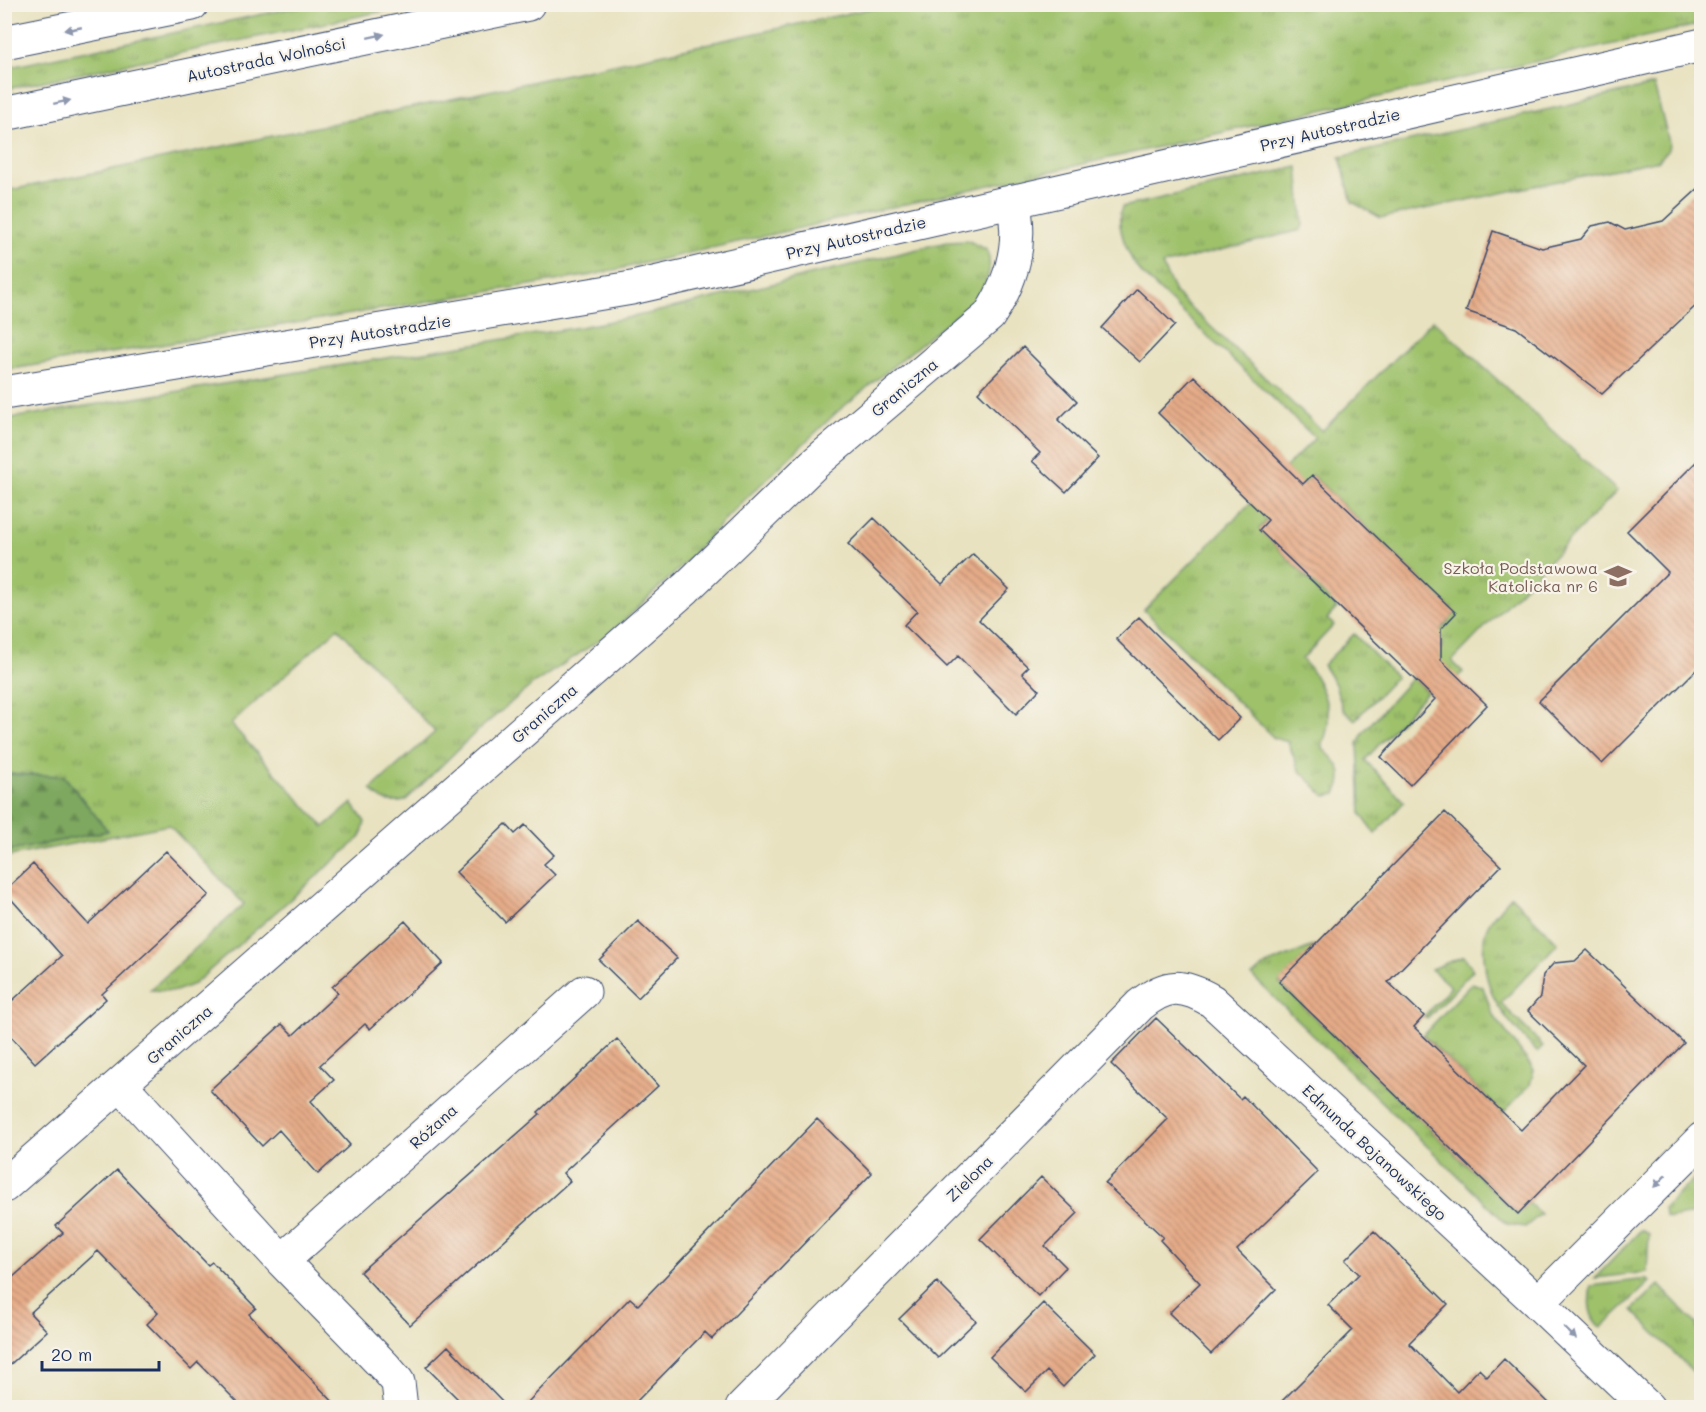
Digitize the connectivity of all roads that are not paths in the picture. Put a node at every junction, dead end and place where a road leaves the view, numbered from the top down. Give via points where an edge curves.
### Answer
1 (192, 4) edge
2 (528, 4) edge
3 (4, 42) edge
4 (1701, 45) edge
5 (4, 114) edge
6 (1013, 201) junction
7 (4, 393) edge
8 (584, 992) dead end
9 (1212, 1000) joint
10 (121, 1085) junction
11 (1701, 1140) edge
12 (4, 1186) edge
13 (282, 1261) junction
14 (1538, 1303) junction
15 (400, 1407) edge
16 (742, 1407) edge
17 (1648, 1407) edge

1 -> 3 main road
5 -> 2 main road, Autostrada Wolności
4 - 6 main road, Przy Autostradzie
6 - 7 main road, Przy Autostradzie via 579,298
6 - 10 main road, Graniczna via 1018,236 1014,259 1000,299 989,316 822,458 686,588
8 - 13 main road, Różana
9 - 14 main road, Edmunda Bojanowskiego
9 - 16 main road, Zielona via 1183,988 1170,988 1154,993 1140,1005
10 - 12 main road, Graniczna
10 - 13 main road
11 -> 14 main road
13 - 15 main road via 398,1382
14 -> 17 main road, Edmunda Bojanowskiego

